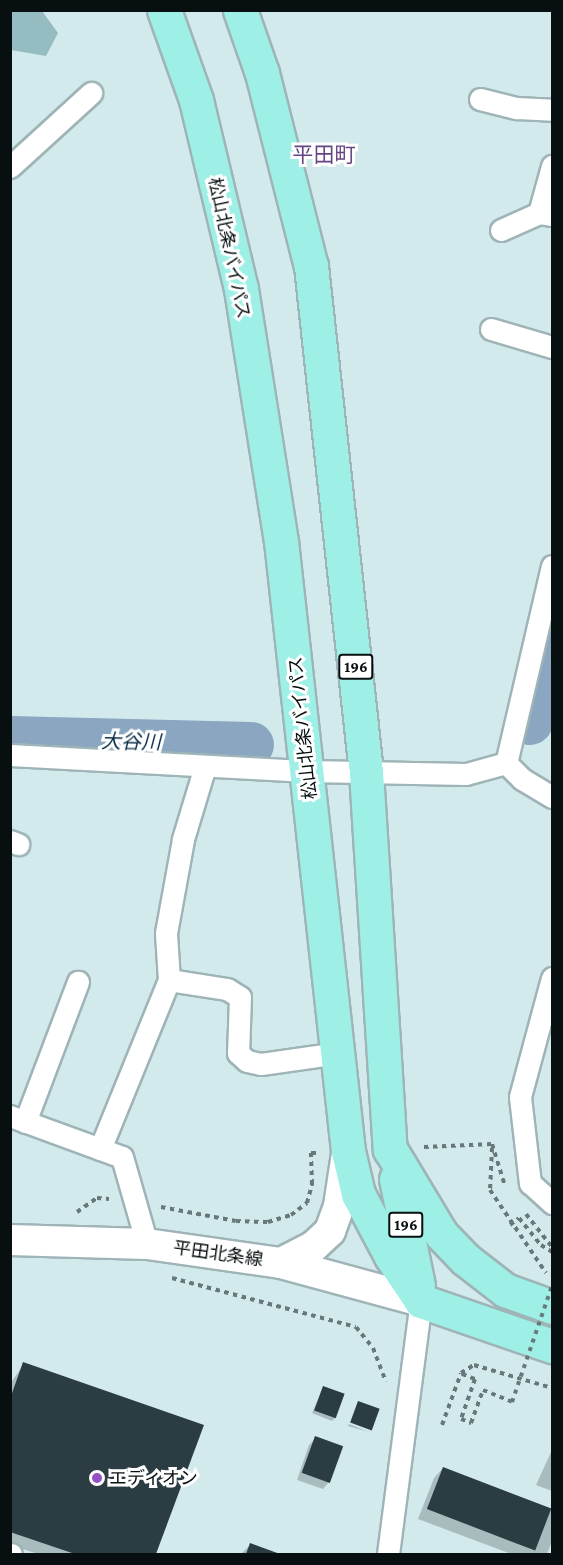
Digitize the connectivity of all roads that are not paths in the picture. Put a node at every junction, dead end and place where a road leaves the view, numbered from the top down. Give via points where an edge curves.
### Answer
1 (164, 10) edge
2 (240, 10) edge
3 (91, 93) dead end
4 (480, 99) dead end
5 (552, 110) edge
6 (552, 166) edge
7 (10, 167) edge
8 (546, 214) edge
9 (501, 230) dead end
10 (491, 330) dead end
11 (552, 347) edge
12 (552, 566) edge
13 (10, 755) edge
14 (506, 764) junction
15 (205, 766) junction
16 (308, 771) junction
17 (366, 772) junction
18 (552, 797) edge
19 (552, 978) edge
20 (169, 980) junction
21 (78, 982) dead end
22 (338, 1053) junction
23 (18, 1119) edge
24 (99, 1149) junction
25 (390, 1149) junction
26 (348, 1151) junction
27 (552, 1203) edge
28 (10, 1239) edge
29 (147, 1244) junction
30 (281, 1263) junction
31 (505, 1290) junction
32 (421, 1301) junction
33 (552, 1307) edge
34 (552, 1346) edge
35 (388, 1554) edge

1 - 16 highway, 松山北条バイパス / 196 via 196,100 241,289 281,541
2 - 17 highway, 196 via 262,73 311,266
3 - 7 street
4 - 5 street via 517,108
6 - 8 street
8 - 9 street
10 - 11 street
12 - 14 street
13 - 15 street
14 - 17 street via 466,774
14 - 18 street
15 - 16 street
15 - 20 street via 183,839 166,933
16 - 17 street
16 - 22 highway, 松山北条バイパス / 196
17 - 25 highway, 196
19 - 27 street via 520,1097 530,1183
20 - 22 street via 227,989 240,997 237,1044 238,1053 247,1061 261,1064
20 - 24 street
21 - 23 street
22 - 26 highway, 松山北条バイパス / 196
23 - 24 street
24 - 29 street via 122,1157
25 - 31 highway, 196 via 441,1234 465,1259
25 - 32 highway, 196
26 - 30 main road via 339,1206 330,1231 313,1247
26 - 32 highway, 松山北条バイパス / 196 via 358,1194 373,1226
28 - 29 main road, 平田北条線
29 - 30 main road, 平田北条線
30 - 32 main road, 平田北条線
31 - 32 highway, 196
31 - 33 highway, 196
32 - 34 highway
32 - 35 street

